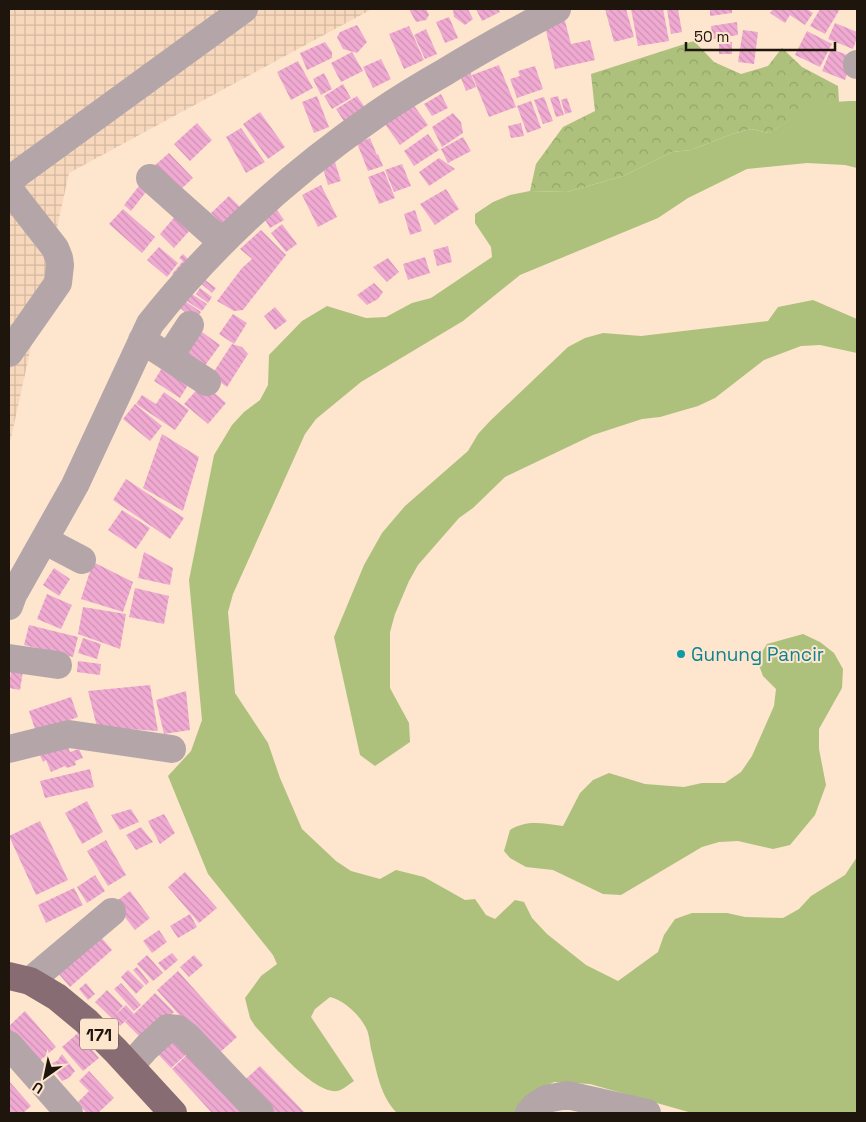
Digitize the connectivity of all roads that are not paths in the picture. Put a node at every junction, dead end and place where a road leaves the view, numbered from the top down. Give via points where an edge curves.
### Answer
1 (244, 9) edge
2 (539, 13) edge
3 (150, 178) dead end
4 (9, 180) edge
5 (9, 189) edge
6 (222, 242) junction
7 (190, 325) dead end
8 (142, 340) junction
9 (9, 353) edge
10 (169, 357) junction
11 (207, 382) dead end
12 (44, 540) junction
13 (82, 560) dead end
14 (9, 606) edge
15 (9, 658) edge
16 (58, 665) dead end
17 (9, 749) edge
18 (172, 749) dead end
19 (112, 912) dead end
20 (20, 979) edge
21 (9, 1045) edge
22 (130, 1066) junction
23 (69, 1113) edge
24 (173, 1113) edge
25 (260, 1113) edge
26 (529, 1113) edge
27 (647, 1113) edge

1 - 4 street
2 - 6 street via 378,113 332,146
3 - 6 street
5 - 9 street via 55,248 60,275 58,283
6 - 8 street via 165,305
7 - 10 street
8 - 10 street
8 - 12 street via 75,485
10 - 11 street
12 - 13 street
12 - 14 street
15 - 16 street
17 - 18 street via 69,734
19 - 20 street
20 - 22 main road, 171 via 57,997
21 - 23 street
22 - 24 main road, 171
22 - 25 street via 168,1028 178,1029
26 - 27 street via 546,1099 567,1095

